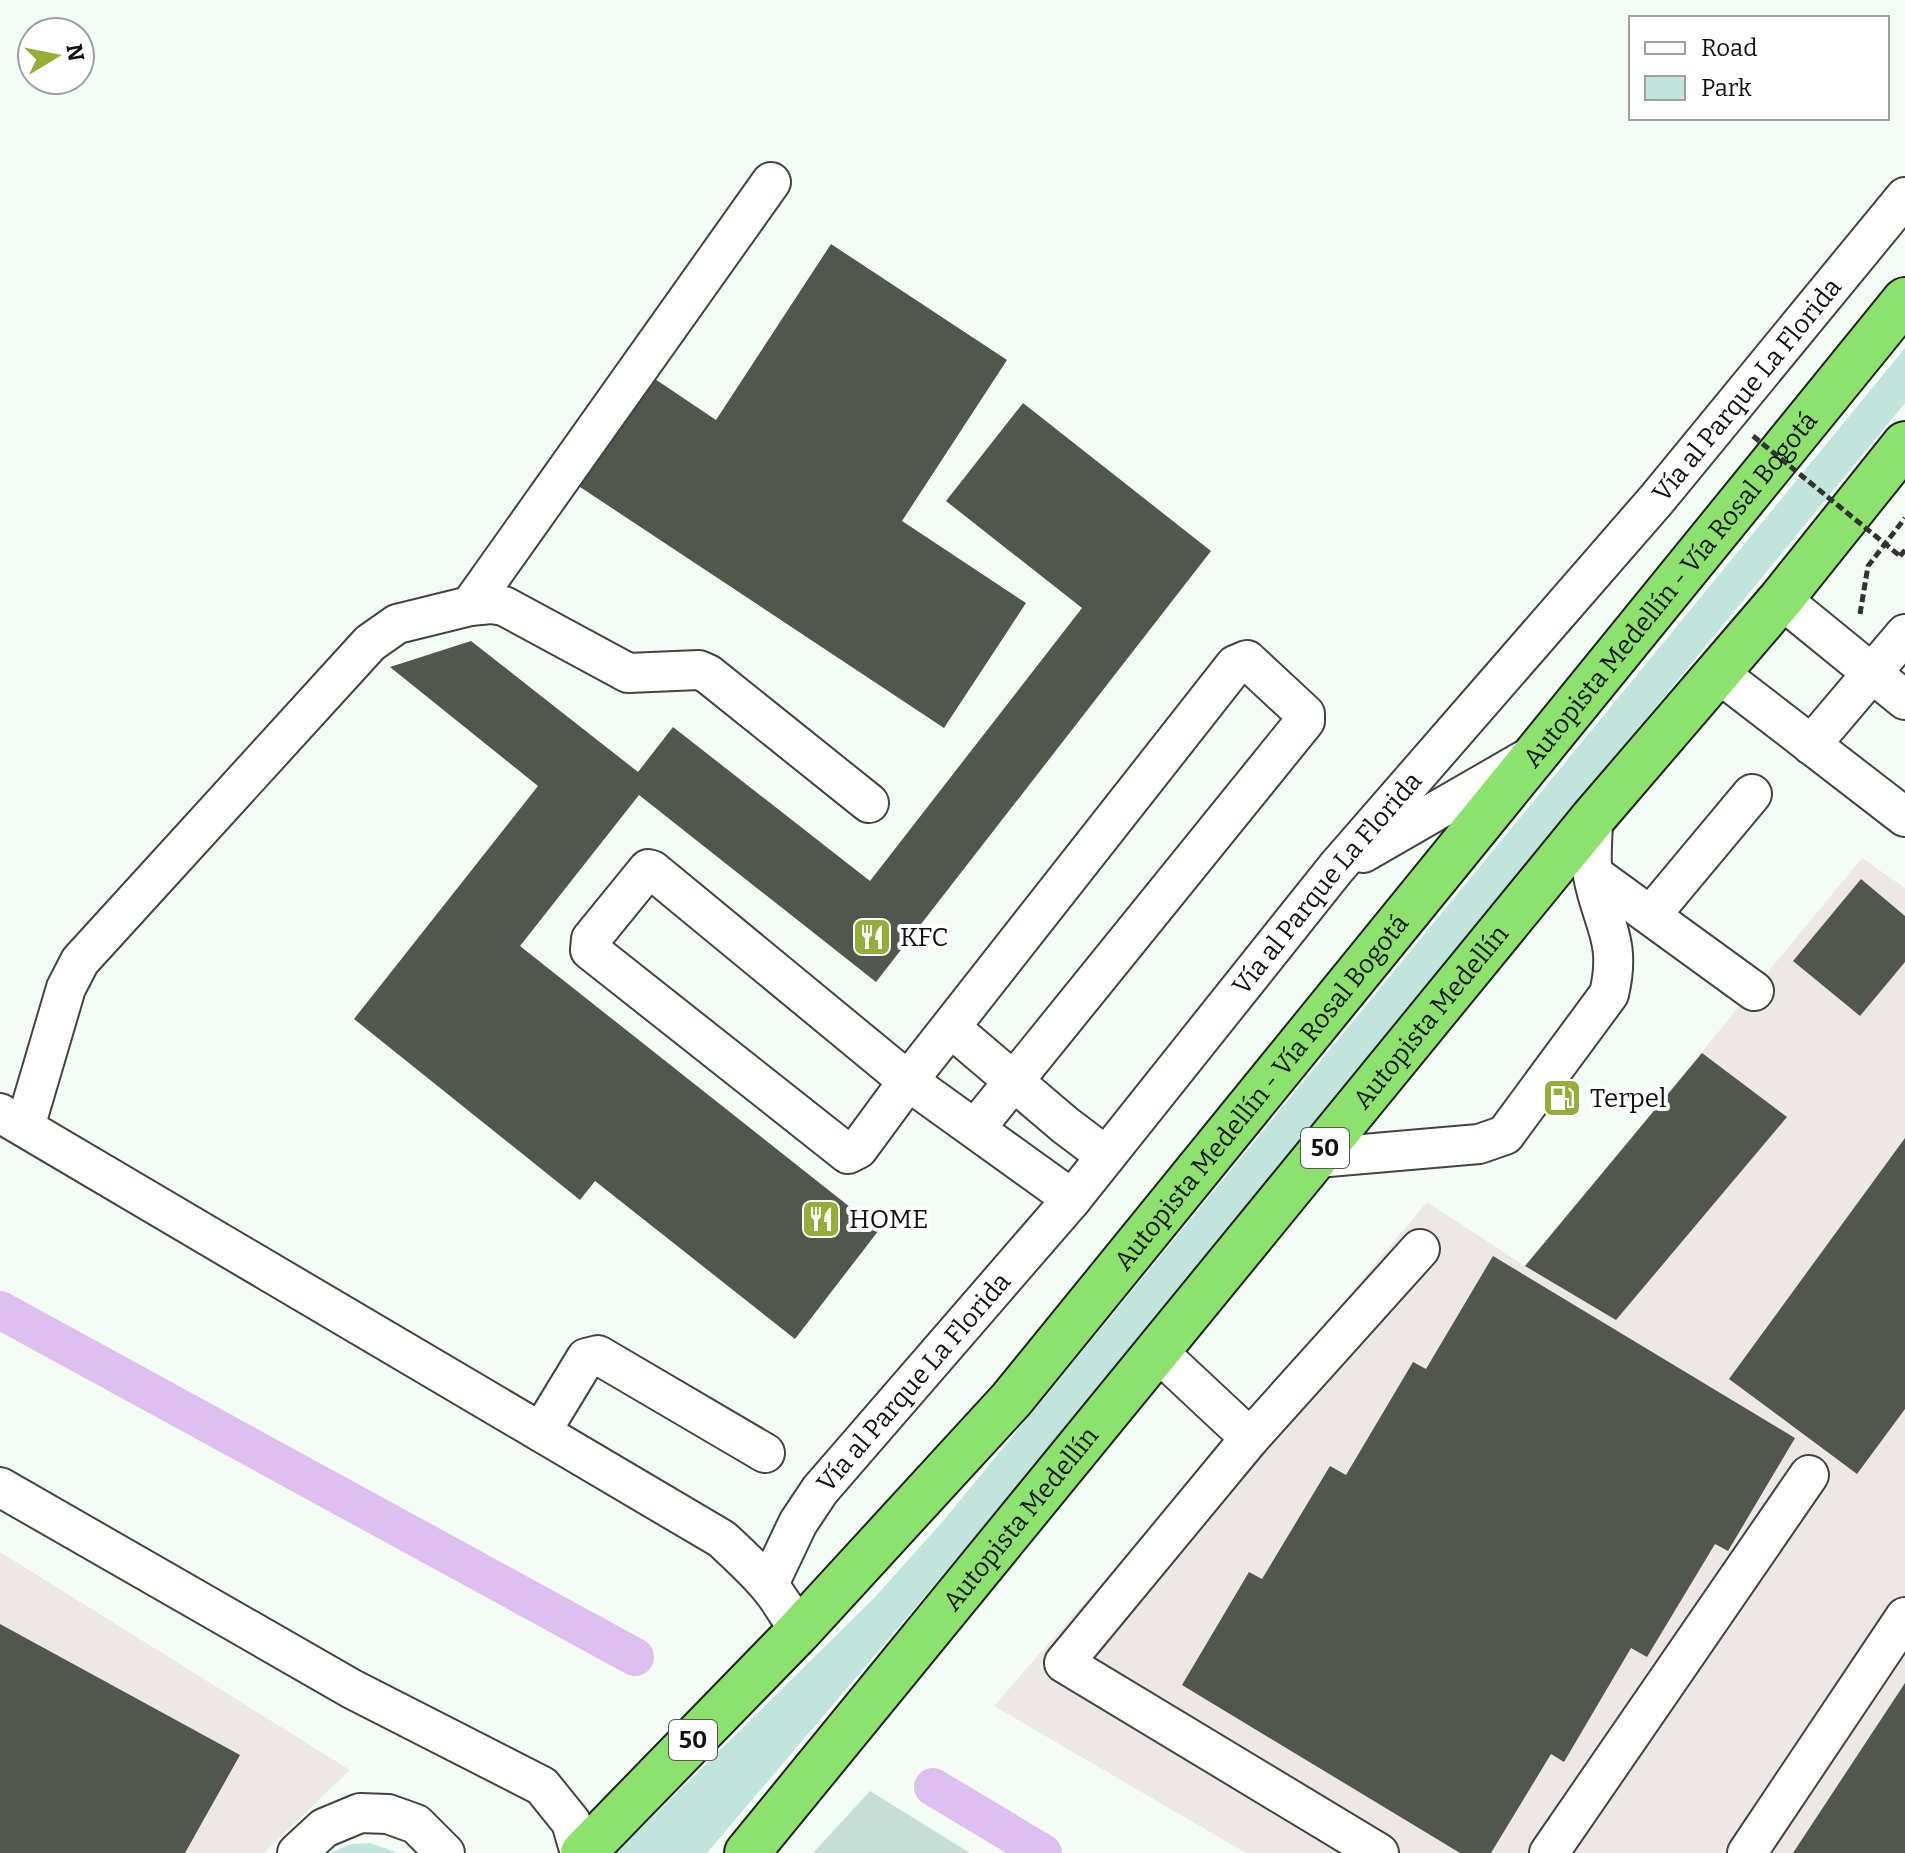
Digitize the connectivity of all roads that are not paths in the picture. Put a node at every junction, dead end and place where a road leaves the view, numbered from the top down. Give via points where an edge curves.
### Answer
1 (771, 182) dead end
2 (1905, 197) edge
3 (1905, 300) edge
4 (1905, 444) edge
5 (1781, 599) junction
6 (470, 606) junction
7 (1905, 634) edge
8 (1717, 672) junction
9 (1872, 674) junction
10 (1905, 700) edge
11 (1811, 745) junction
12 (1534, 755) junction
13 (1752, 794) dead end
14 (869, 803) dead end
15 (1905, 817) edge
16 (1593, 818) junction
17 (1336, 868) junction
18 (1593, 874) junction
19 (1651, 915) junction
20 (1754, 991) dead end
21 (951, 1028) junction
22 (1014, 1080) junction
23 (908, 1081) junction
24 (12, 1120) edge
25 (975, 1129) junction
26 (1106, 1156) junction
27 (1317, 1158) junction
28 (1072, 1199) junction
29 (1420, 1249) dead end
30 (1158, 1352) junction
31 (541, 1432) junction
32 (1250, 1438) junction
33 (765, 1453) dead end
34 (1809, 1475) dead end
35 (0, 1487) edge
36 (769, 1584) junction
37 (1905, 1617) edge
38 (798, 1632) junction
39 (761, 1845) edge
40 (297, 1853) edge
41 (445, 1853) edge
42 (582, 1853) edge
43 (1379, 1853) edge
44 (1549, 1853) edge
45 (1747, 1853) edge

1 - 6 street
2 - 17 street, Vía al Parque La Florida via 1657,499
3 - 12 highway, Autopista Medellín - Vía Rosal Bogotá / 50
4 - 5 highway, Autopista Medellín / 50
5 - 8 highway, Autopista Medellín / 50
5 - 9 street
6 - 14 street via 504,606 628,673 690,669 708,674
6 - 24 street via 397,624 370,643 97,941 66,988
7 - 9 street
8 - 11 street
8 - 16 highway, Autopista Medellín / 50
9 - 10 street
9 - 11 street
11 - 15 street
12 - 17 street
12 - 38 highway, Autopista Medellín - Vía Rosal Bogotá / 50 via 1011,1400
13 - 19 street
16 - 18 street
16 - 27 highway, Autopista Medellín / 50
17 - 26 street, Vía al Parque La Florida
18 - 19 street
18 - 27 street via 1613,938 1609,994 1505,1135 1479,1144
19 - 20 street
21 - 22 street
21 - 22 street via 1235,665 1247,660 1305,714 1305,721
21 - 23 street
22 - 25 street
22 - 26 street
23 - 23 street via 652,870 591,939 590,950 848,1154 858,1149
23 - 25 street
24 - 31 street
25 - 28 street
26 - 28 street, Vía al Parque La Florida
27 - 30 highway, Autopista Medellín / 50
28 - 36 street, Vía al Parque La Florida via 820,1490
29 - 32 street
30 - 32 street
30 - 39 highway, Autopista Medellín / 50
31 - 33 street via 586,1358 598,1355
31 - 36 street via 722,1539
32 - 43 street via 1064,1663
34 - 44 street
35 - 42 street via 352,1689 542,1786 571,1822
36 - 38 street
37 - 45 street
38 - 42 highway, Autopista Medellín - Vía Rosal Bogotá / 50
40 - 41 street via 324,1828 360,1813 388,1814 416,1824

